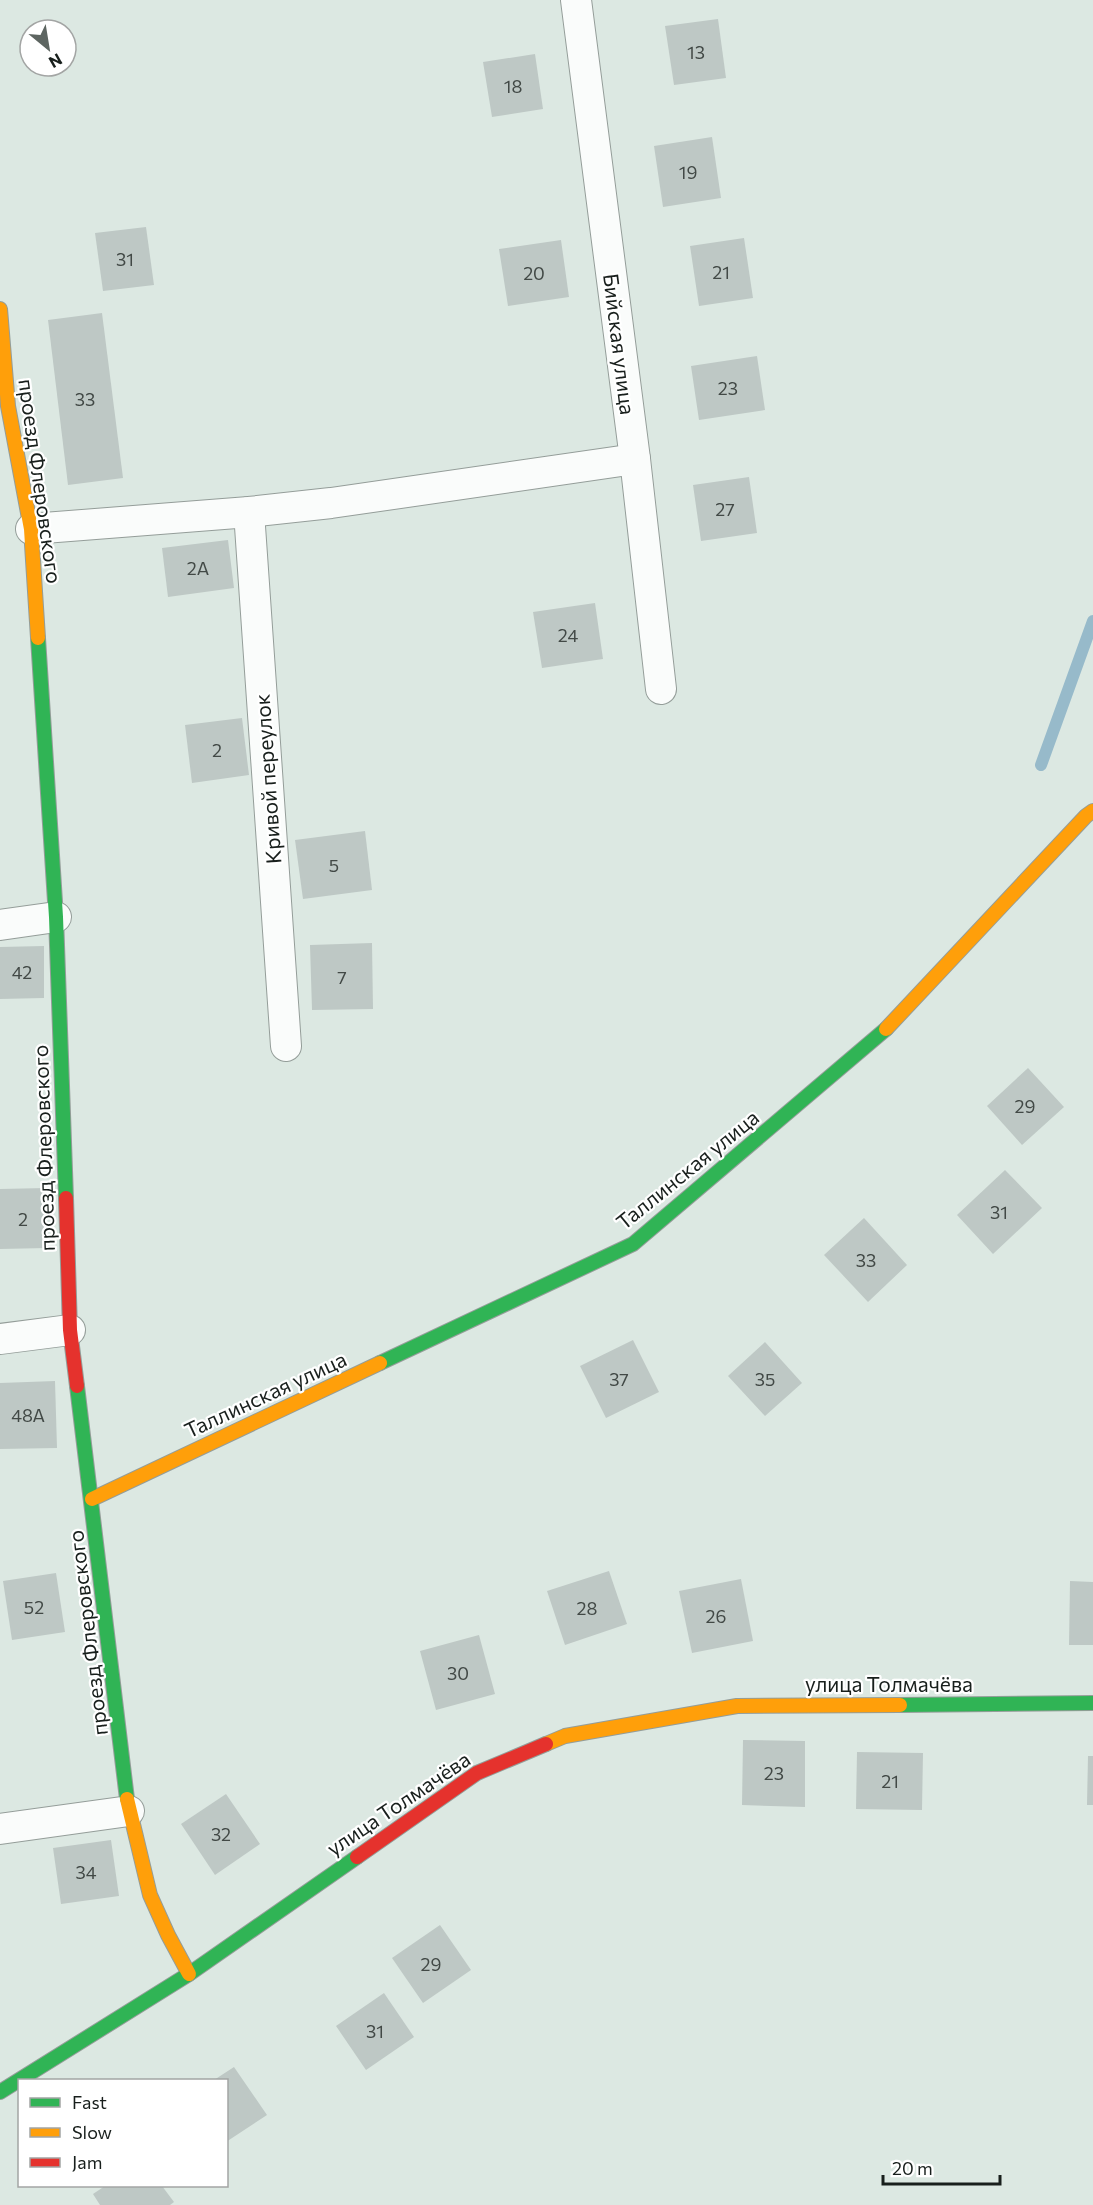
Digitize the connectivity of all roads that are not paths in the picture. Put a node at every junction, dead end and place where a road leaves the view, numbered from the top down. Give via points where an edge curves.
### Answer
1 (576, 0) edge
2 (0, 309) edge
3 (4, 407) edge
4 (635, 459) junction
5 (249, 512) junction
6 (31, 530) junction
7 (661, 689) dead end
8 (1093, 811) edge
9 (56, 917) junction
10 (0, 925) edge
11 (285, 1046) dead end
12 (70, 1330) junction
13 (0, 1339) edge
14 (92, 1499) junction
15 (1093, 1703) edge
16 (129, 1811) junction
17 (0, 1829) edge
18 (189, 1974) junction
19 (21, 2079) edge
20 (18, 2081) edge
21 (0, 2092) edge

1 - 4 street, Бийская улица
2 - 3 street, проезд Флеровского
3 - 6 street, проезд Флеровского
4 - 5 street
4 - 7 street, Бийская улица
5 - 6 street
5 - 11 street, Кривой переулок
6 - 9 street, проезд Флеровского
8 - 14 street, Таллинская улица via 876,1039 633,1244
9 - 10 street
9 - 12 street, проезд Флеровского
12 - 13 street
12 - 14 street, проезд Флеровского
14 - 16 street, проезд Флеровского
15 - 18 street, улица Толмачёва via 736,1706 565,1736 477,1773
16 - 17 street
16 - 18 street, проезд Флеровского via 150,1895
18 - 19 street, улица Толмачёва
20 - 21 street, улица Толмачёва

